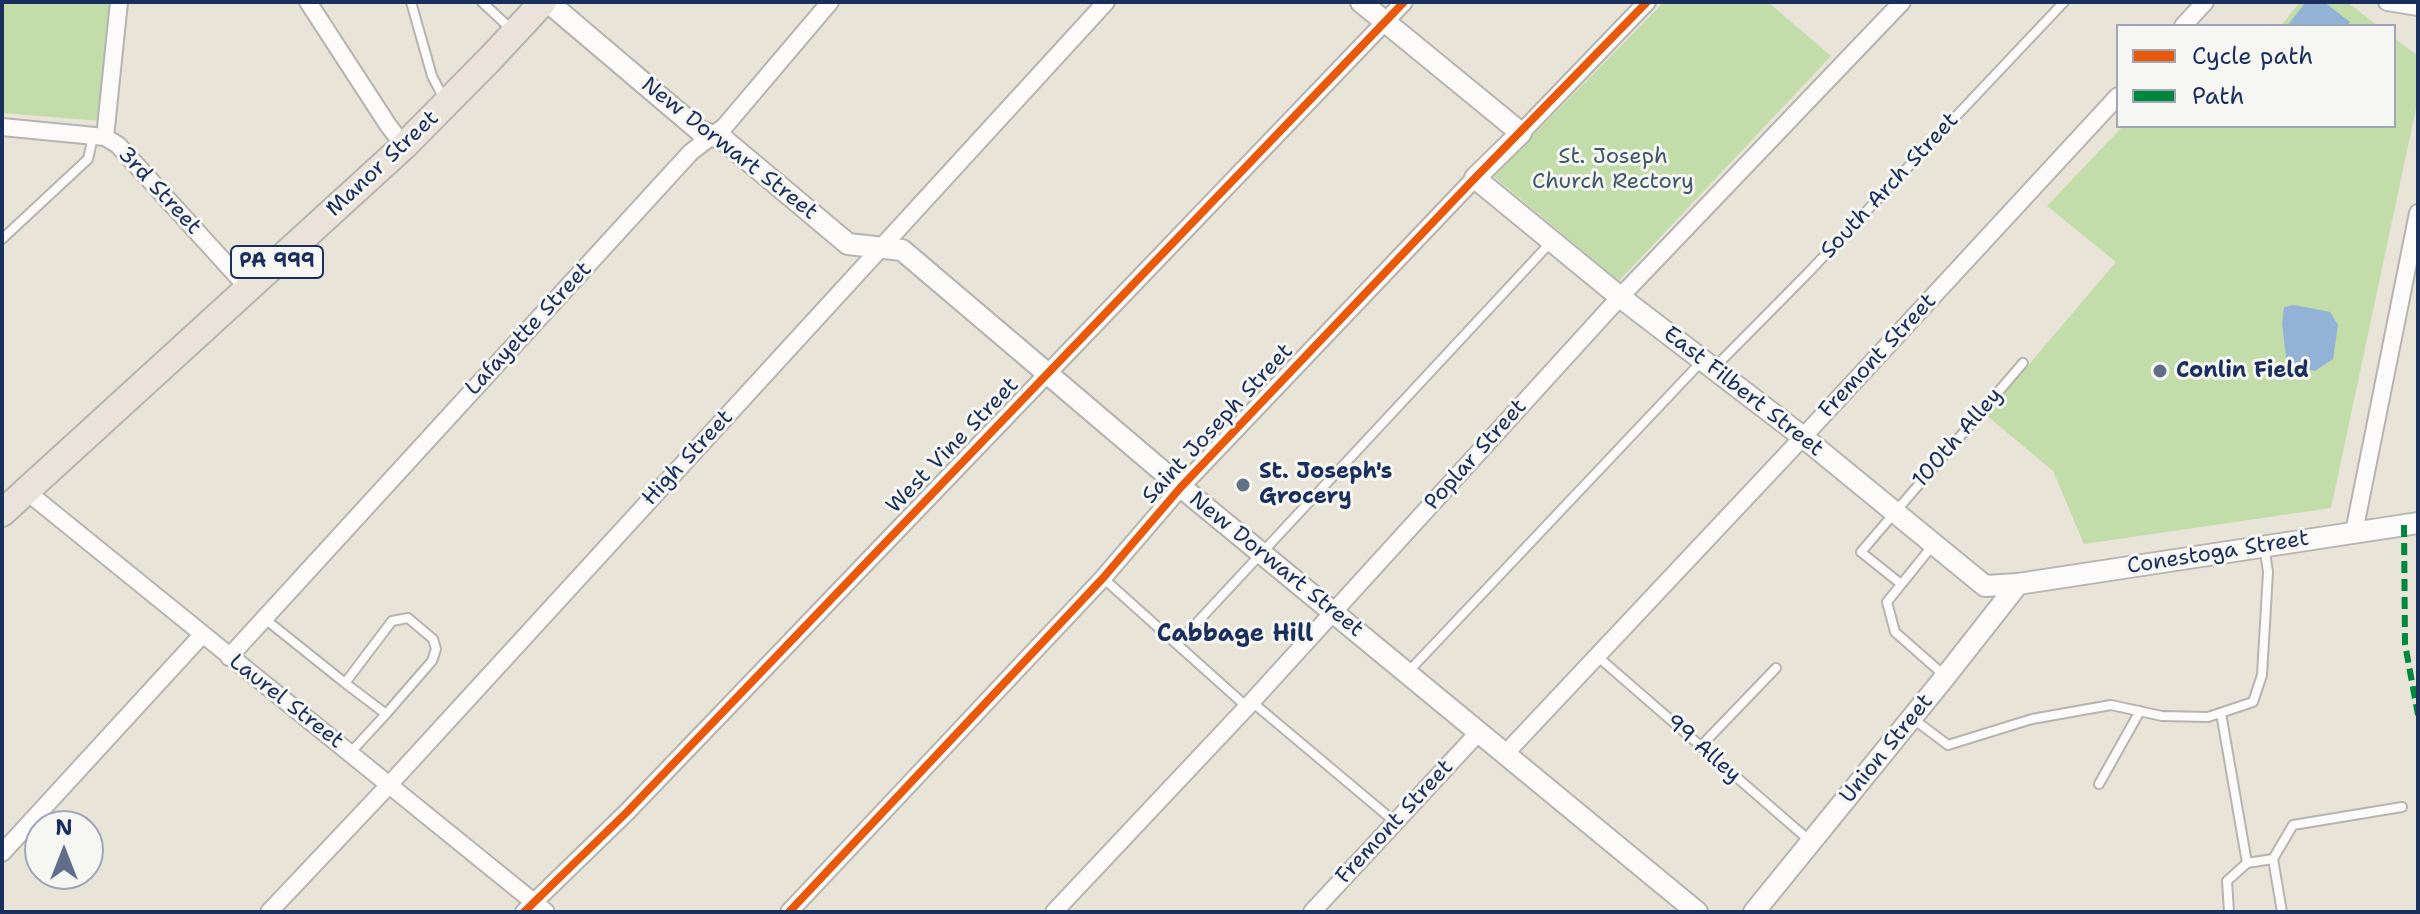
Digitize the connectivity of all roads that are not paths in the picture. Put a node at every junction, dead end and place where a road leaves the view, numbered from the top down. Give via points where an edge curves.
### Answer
1 (119, 2) edge
2 (308, 2) edge
3 (411, 2) edge
4 (482, 2) edge
5 (545, 2) edge
6 (830, 2) edge
7 (1106, 2) edge
8 (1361, 2) edge
9 (1404, 2) edge
10 (1647, 2) edge
11 (1902, 2) edge
12 (2064, 2) edge
13 (2205, 2) edge
14 (2387, 2) edge
15 (2418, 7) edge
16 (1385, 22) junction
17 (2185, 24) edge
18 (514, 33) junction
19 (2116, 98) edge
20 (447, 103) junction
21 (2, 127) edge
22 (1521, 133) junction
23 (99, 136) junction
24 (713, 136) junction
25 (404, 146) junction
26 (1475, 178) junction
27 (2418, 213) edge
28 (2, 239) edge
29 (1552, 241) junction
30 (882, 248) junction
31 (248, 288) junction
32 (1620, 297) junction
33 (2023, 363) dead end
34 (1709, 364) junction
35 (1048, 373) junction
36 (1803, 437) junction
37 (1181, 487) junction
38 (26, 491) junction
39 (2, 513) edge
40 (1894, 513) junction
41 (2418, 523) edge
42 (2354, 532) junction
43 (1933, 544) junction
44 (2264, 545) junction
45 (1261, 552) junction
46 (1103, 578) junction
47 (1901, 584) junction
48 (2018, 584) junction
49 (1333, 612) junction
50 (264, 618) junction
51 (202, 635) junction
52 (1177, 644) junction
53 (1596, 656) junction
54 (229, 657) junction
55 (1776, 668) dead end
56 (1408, 672) junction
57 (1945, 677) junction
58 (345, 683) junction
59 (1250, 704) junction
60 (2140, 711) junction
61 (2221, 713) junction
62 (386, 714) junction
63 (1912, 718) junction
64 (1478, 733) junction
65 (1701, 746) junction
66 (350, 753) junction
67 (1505, 754) junction
68 (2099, 784) dead end
69 (389, 785) junction
70 (2402, 807) dead end
71 (1395, 822) junction
72 (1811, 841) junction
73 (2, 853) edge
74 (2273, 859) junction
75 (2247, 863) junction
76 (535, 909) edge
77 (269, 912) edge
78 (789, 912) edge
79 (1054, 912) edge
80 (1312, 912) edge
81 (1697, 912) edge
82 (1754, 912) edge
83 (2229, 912) edge
84 (2282, 912) edge

1 - 23 street
2 - 25 street
3 - 20 lane via 432,76
4 - 18 lane
5 - 18 main road, Manor Street / PA 999
5 - 24 street, New Dorwart Street via 700,131
6 - 24 street, Lafayette Street
7 - 30 street, High Street
8 - 16 street
9 - 16 street, West Vine Street
10 - 22 street, Saint Joseph Street
11 - 32 street, Poplar Street
12 - 34 lane, South Arch Street via 1829,251
13 - 17 street
14 - 15 street
16 - 22 street
16 - 35 street, West Vine Street
18 - 20 main road, Manor Street / PA 999
19 - 36 street, Fremont Street
20 - 25 main road, Manor Street / PA 999
21 - 23 street, 3rd Street
22 - 26 street, Saint Joseph Street
23 - 28 lane via 88,159
23 - 31 street, 3rd Street via 118,145
24 - 30 street, New Dorwart Street via 848,244
24 - 50 street, Lafayette Street via 680,164
25 - 31 main road, Manor Street / PA 999
26 - 29 street, East Filbert Street
26 - 37 street, Saint Joseph Street
27 - 42 street
29 - 32 street, East Filbert Street
29 - 45 lane
30 - 35 street, New Dorwart Street via 902,250
30 - 69 street, High Street
31 - 38 main road, Manor Street / PA 999
32 - 34 street, East Filbert Street
32 - 49 street, Poplar Street
33 - 40 lane, 100th Alley
34 - 36 street, East Filbert Street
34 - 56 lane, South Arch Street
35 - 37 street, New Dorwart Street
35 - 76 street, West Vine Street
36 - 40 street, East Filbert Street
36 - 53 street, Fremont Street
37 - 45 street, New Dorwart Street
37 - 46 street, Saint Joseph Street
38 - 39 main road, Manor Street / PA 999
38 - 51 street, Laurel Street
40 - 43 street, East Filbert Street
40 - 47 lane, 100th Alley via 1861,552
41 - 42 street, Conestoga Street
42 - 44 street, Conestoga Street
43 - 47 lane
43 - 48 street, East Filbert Street via 1985,586
44 - 48 street, Conestoga Street
44 - 61 lane via 2268,572 2262,675 2253,702
45 - 49 street, New Dorwart Street
45 - 52 lane
46 - 52 lane
46 - 78 street, Saint Joseph Street
47 - 57 lane via 1887,602 1895,632
48 - 57 street, Union Street
49 - 56 street, New Dorwart Street
49 - 59 street, Poplar Street
50 - 54 street, Lafayette Street
50 - 58 lane
51 - 54 street, Laurel Street
51 - 73 street
52 - 59 lane
53 - 65 lane, 99 Alley
53 - 67 street, Fremont Street
54 - 66 street, Laurel Street
55 - 65 lane
56 - 64 street, New Dorwart Street
57 - 63 street, Union Street
58 - 62 lane
58 - 62 lane via 392,621 408,618 433,639 436,649 432,661
59 - 71 lane
59 - 79 street, Poplar Street
60 - 61 lane via 2162,716
60 - 63 lane via 2111,705 2032,719 1948,745
60 - 68 lane
61 - 75 lane
62 - 66 lane
63 - 72 street, Union Street
64 - 67 street, New Dorwart Street
64 - 71 street, Fremont Street
65 - 72 lane, 99 Alley
66 - 69 street, Laurel Street
67 - 81 street, New Dorwart Street
69 - 76 street, Laurel Street
69 - 77 street, High Street
70 - 74 lane via 2293,825
71 - 80 street, Fremont Street
72 - 82 street, Union Street
74 - 75 lane
74 - 84 lane
75 - 83 lane via 2227,881

